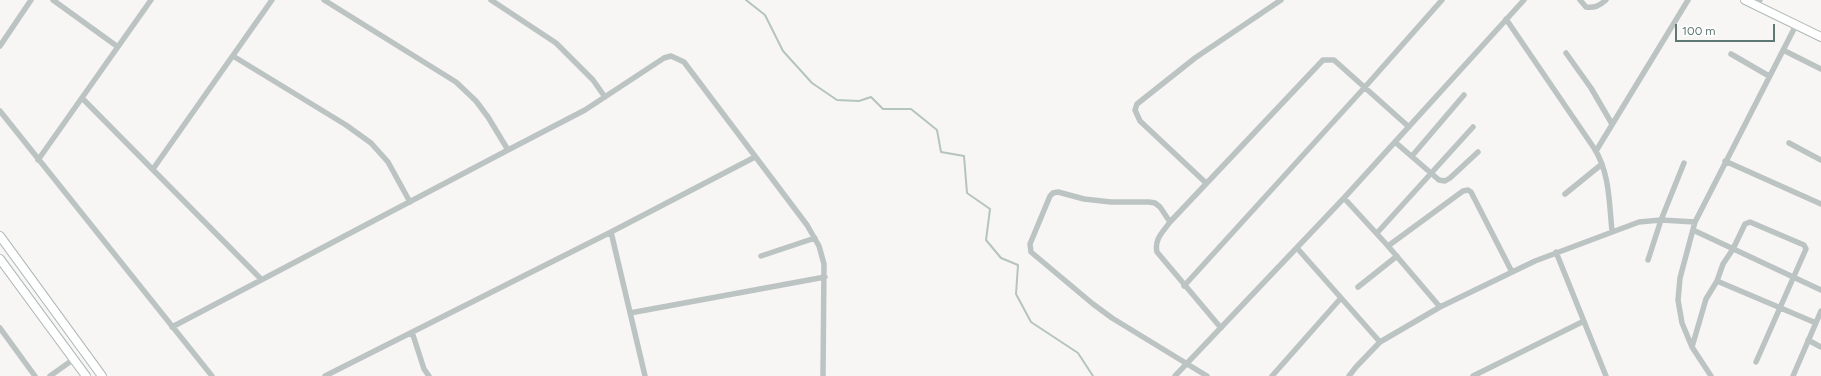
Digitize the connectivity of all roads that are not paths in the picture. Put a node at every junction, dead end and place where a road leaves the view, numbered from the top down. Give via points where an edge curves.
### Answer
1 (31, 0) edge
2 (54, 0) edge
3 (151, 0) edge
4 (272, 0) edge
5 (324, 0) edge
6 (491, 0) edge
7 (1281, 0) edge
8 (1442, 0) edge
9 (1524, 0) edge
10 (1580, 0) edge
11 (1606, 0) edge
12 (1688, 0) edge
13 (1746, 0) edge
14 (1758, 3) edge
15 (1506, 19) junction
16 (1796, 25) junction
17 (1821, 37) edge
18 (0, 46) edge
19 (118, 47) junction
20 (1783, 50) junction
21 (1566, 53) dead end
22 (1730, 54) dead end
23 (233, 56) junction
24 (1821, 69) edge
25 (1769, 76) junction
26 (1365, 87) junction
27 (1464, 96) dead end
28 (605, 97) junction
29 (82, 98) junction
30 (0, 112) edge
31 (1612, 124) junction
32 (1408, 127) junction
33 (1473, 127) dead end
34 (1395, 142) junction
35 (1789, 143) dead end
36 (508, 150) junction
37 (1596, 151) junction
38 (1478, 152) dead end
39 (755, 156) junction
40 (1412, 156) junction
41 (38, 160) junction
42 (1821, 160) edge
43 (1725, 161) junction
44 (1684, 163) dead end
45 (1602, 164) junction
46 (153, 169) junction
47 (1432, 174) junction
48 (1206, 183) junction
49 (1564, 194) dead end
50 (1344, 198) junction
51 (410, 202) junction
52 (1821, 204) edge
53 (1661, 220) junction
54 (1170, 222) junction
55 (1695, 222) junction
56 (1693, 230) junction
57 (1612, 231) junction
58 (611, 232) junction
59 (1377, 233) junction
60 (0, 236) edge
61 (815, 238) junction
62 (1388, 246) junction
63 (1297, 248) junction
64 (1733, 248) junction
65 (1556, 252) junction
66 (761, 256) dead end
67 (1397, 256) junction
68 (0, 258) edge
69 (1648, 260) dead end
70 (1512, 272) junction
71 (825, 277) junction
72 (1794, 278) junction
73 (261, 279) junction
74 (1717, 281) junction
75 (1184, 286) junction
76 (1358, 287) dead end
77 (1821, 290) edge
78 (1341, 298) junction
79 (1440, 307) junction
80 (1780, 308) junction
81 (1821, 311) edge
82 (630, 314) junction
83 (1584, 321) junction
84 (1816, 323) junction
85 (172, 327) junction
86 (0, 328) edge
87 (1221, 328) junction
88 (412, 332) junction
89 (1808, 340) junction
90 (1380, 342) junction
91 (1821, 347) edge
92 (1692, 348) junction
93 (74, 359) junction
94 (1756, 362) dead end
95 (1188, 363) junction
96 (1604, 375) edge
97 (35, 376) edge
98 (50, 376) edge
99 (86, 376) edge
100 (102, 376) edge
101 (212, 376) edge
102 (328, 376) edge
103 (429, 376) edge
104 (645, 376) edge
105 (824, 376) edge
106 (1175, 376) edge
107 (1207, 376) edge
108 (1272, 376) edge
109 (1350, 376) edge
110 (1473, 376) edge
111 (1711, 376) edge
112 (1793, 376) edge

1 - 18 street
2 - 19 street
3 - 19 street
4 - 23 street
5 - 36 street via 456,82 476,101
6 - 28 street via 556,43 593,80
7 - 48 street via 1196,58 1137,104 1135,110 1140,121
8 - 26 street
9 - 15 street
10 - 11 street via 1586,7 1593,8
12 - 31 street
13 - 14 main road
14 - 16 main road
15 - 32 street
15 - 37 street
16 - 17 main road
16 - 20 street
19 - 29 street
20 - 24 street
20 - 25 street
21 - 31 street
22 - 25 street
23 - 46 street
23 - 51 street via 371,143 388,162
25 - 43 street via 1747,123
26 - 32 street
26 - 48 street via 1334,60 1323,60
26 - 75 street
27 - 40 street
28 - 36 street via 558,125
28 - 39 street via 664,58 678,58 684,62
29 - 41 street
29 - 46 street
30 - 41 street
31 - 37 street
32 - 34 street
33 - 47 street
34 - 40 street
34 - 50 street
35 - 42 street
36 - 51 street
37 - 45 street
38 - 47 street via 1445,181
39 - 58 street
39 - 61 street
40 - 47 street
41 - 85 street
43 - 52 street
43 - 55 street
44 - 53 street
45 - 49 street
45 - 57 street
46 - 73 street
47 - 59 street
48 - 54 street
50 - 59 street
50 - 63 street
51 - 73 street
53 - 55 street
53 - 57 street via 1639,222
53 - 69 street
54 - 75 street via 1156,240 1157,252
54 - 95 street via 1155,203 1084,199 1058,192 1050,196 1030,248 1031,252 1112,318
55 - 56 street
56 - 64 street
56 - 92 street via 1678,289 1682,323
57 - 65 street
58 - 82 street
58 - 88 street
59 - 62 street
60 - 100 main road
61 - 66 street
61 - 71 street via 822,254
62 - 67 street
62 - 70 street via 1468,190
63 - 78 street
63 - 87 street
64 - 72 street
64 - 72 street via 1748,222 1804,245 1806,249
64 - 74 street via 1723,264
65 - 70 street
65 - 83 street
67 - 76 street
67 - 79 street
68 - 93 main road
70 - 79 street
71 - 82 street
71 - 105 street
72 - 77 street
72 - 80 street
73 - 85 street
74 - 80 street
74 - 92 street via 1706,299
75 - 87 street
78 - 90 street
78 - 108 street
79 - 90 street
80 - 84 street
80 - 94 street
81 - 84 street
82 - 104 street
83 - 96 street
83 - 110 street
84 - 89 street
85 - 101 street
86 - 97 street
87 - 95 street
88 - 102 street
88 - 103 street via 424,369
89 - 91 street
89 - 112 street
90 - 109 street
92 - 111 street
93 - 98 street
93 - 99 main road
95 - 106 street
95 - 107 street

